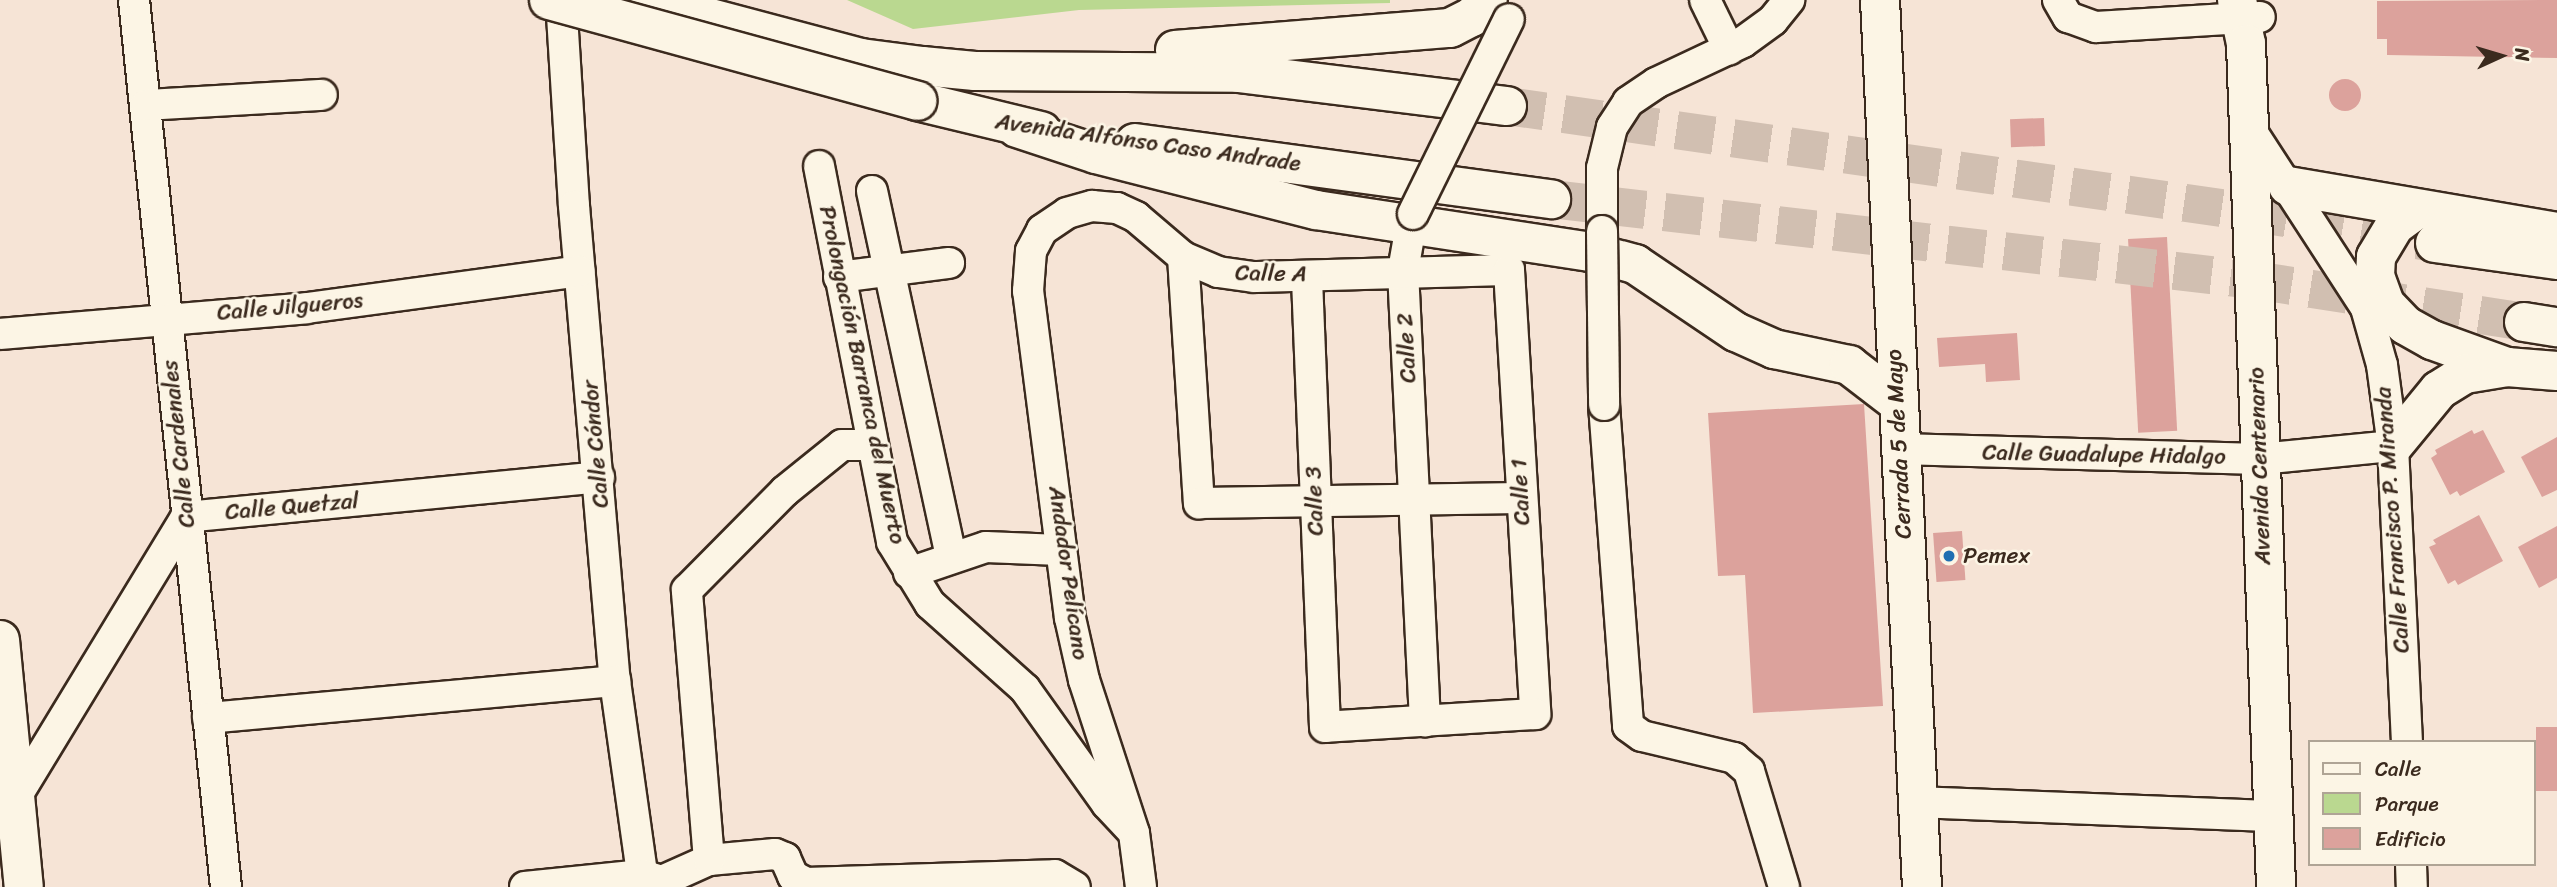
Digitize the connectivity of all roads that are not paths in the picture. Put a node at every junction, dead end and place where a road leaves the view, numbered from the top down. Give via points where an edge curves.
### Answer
1 (134, 0) edge
2 (549, 0) edge
3 (561, 0) edge
4 (643, 0) edge
5 (1705, 0) edge
6 (1789, 0) edge
7 (1880, 0) edge
8 (2058, 0) edge
9 (1504, 6) edge
10 (2249, 16) edge
11 (1728, 49) junction
12 (987, 70) junction
13 (322, 95) dead end
14 (146, 105) junction
15 (1507, 106) tunnel mouth
16 (2247, 126) junction
17 (1017, 128) junction
18 (818, 166) dead end
19 (2288, 186) junction
20 (872, 191) dead end
21 (1551, 200) tunnel mouth
22 (2416, 210) junction
23 (1410, 220) junction
24 (2557, 232) edge
25 (1468, 237) junction
26 (2435, 243) tunnel mouth
27 (1031, 251) joint
28 (1183, 257) junction
29 (2557, 260) edge
30 (949, 262) dead end
31 (891, 267) junction
32 (1509, 270) joint
33 (580, 271) junction
34 (1403, 271) junction
35 (1307, 276) junction
36 (839, 277) junction
37 (166, 318) junction
38 (0, 334) edge
39 (2507, 367) junction
40 (2557, 371) edge
41 (1897, 402) junction
42 (871, 446) junction
43 (2393, 446) junction
44 (1899, 449) junction
45 (2260, 459) junction
46 (599, 477) junction
47 (1521, 498) junction
48 (1416, 500) junction
49 (1315, 502) junction
50 (186, 517) junction
51 (1060, 550) junction
52 (951, 557) junction
53 (909, 573) junction
54 (0, 640) edge
55 (615, 681) junction
56 (208, 718) junction
57 (1425, 721) junction
58 (2407, 740) edge
59 (16, 797) junction
60 (1918, 802) junction
61 (2273, 816) junction
62 (1134, 833) junction
63 (709, 860) junction
64 (2411, 866) edge
65 (652, 883) edge
66 (24, 887) edge
67 (226, 887) edge
68 (525, 887) edge
69 (1075, 887) edge
70 (1141, 887) edge
71 (1784, 887) edge
72 (1921, 887) edge
73 (2276, 887) edge
74 (2412, 887) edge

1 - 14 street, Calle Cardenales
2 - 17 main road, Avenida Alfonso Caso Andrade, bridge
3 - 33 street, Calle Cóndor
4 - 12 main road via 861,58
5 - 11 street
6 - 11 street via 1773,20
7 - 41 main road, Cerrada 5 de Mayo
8 - 10 street via 2068,17 2096,27
9 - 12 main road via 1437,30 1178,49
9 - 23 street, Calle 2, bridge
10 - 16 main road, Avenida Centenario
11 - 71 street, bridge via 1656,83 1628,102 1612,127 1602,168 1604,405 1628,726 1642,736 1734,758 1749,771
12 - 15 main road via 1238,72
13 - 14 street
14 - 37 street, Calle Cardenales
16 - 19 street, Calle Francisco P. Miranda
16 - 45 main road, Avenida Centenario
17 - 21 main road, Avenida Alfonso Caso Andrade
17 - 23 main road via 1096,154 1316,210
18 - 36 street, Prolongación Barranca del Muerto
19 - 22 main road
19 - 43 street, Calle Francisco P. Miranda via 2366,308 2382,365
20 - 31 street
22 - 24 main road
22 - 39 main road via 2395,225 2376,257 2375,276 2385,304 2405,325 2432,340
23 - 25 main road
23 - 34 street, Calle 2
25 - 34 street via 1430,250
25 - 41 main road via 1590,252 1635,264 1736,332 1774,349 1849,365
26 - 29 main road
27 - 28 street, Calle A via 1042,230 1067,213 1092,206 1117,208 1136,217
27 - 51 street, Andador Pelícano via 1028,291
28 - 35 street, Calle A via 1218,272
28 - 49 street via 1199,503
30 - 31 street
31 - 36 street
31 - 52 street
32 - 34 street, Calle A
32 - 47 street, Calle 1
33 - 37 street, Calle Jilgueros via 307,308
33 - 46 street, Calle Cóndor
34 - 35 street, Calle A
34 - 48 street, Calle 2
35 - 49 street, Calle 3
36 - 42 street, Prolongación Barranca del Muerto
37 - 38 street, Calle Jilgueros
37 - 50 street, Calle Cardenales
39 - 40 main road
39 - 43 main road via 2465,374 2439,390
41 - 44 main road, Cerrada 5 de Mayo
42 - 53 street, Prolongación Barranca del Muerto via 892,542
42 - 63 street via 842,445 785,491 687,590
43 - 45 street, Calle Guadalupe Hidalgo
43 - 58 street, Calle Francisco P. Miranda
44 - 45 street, Calle Guadalupe Hidalgo
44 - 60 main road, Cerrada 5 de Mayo
45 - 61 main road, Avenida Centenario
46 - 50 street, Calle Quetzal
46 - 55 street, Calle Cóndor
47 - 48 street
47 - 57 street, Calle 1 via 1535,714
48 - 49 street
48 - 57 street, Calle 2
49 - 57 street, Calle 3 via 1325,727
50 - 56 street, Calle Cardenales
50 - 59 street
51 - 52 street via 986,547
51 - 62 street, Andador Pelícano via 1084,680
52 - 53 street
53 - 62 street, Prolongación Barranca del Muerto via 930,604 1025,689 1107,804
54 - 59 main road
55 - 56 street
55 - 65 street, Calle Cóndor
56 - 67 street, Calle Cardenales
59 - 66 main road
60 - 61 street
60 - 72 main road, Cerrada 5 de Mayo
61 - 73 main road, Avenida Centenario
62 - 70 street, Andador Pelícano
63 - 65 street
63 - 69 street via 775,854 785,858 797,879 806,883 1055,876
64 - 74 street
65 - 68 street

